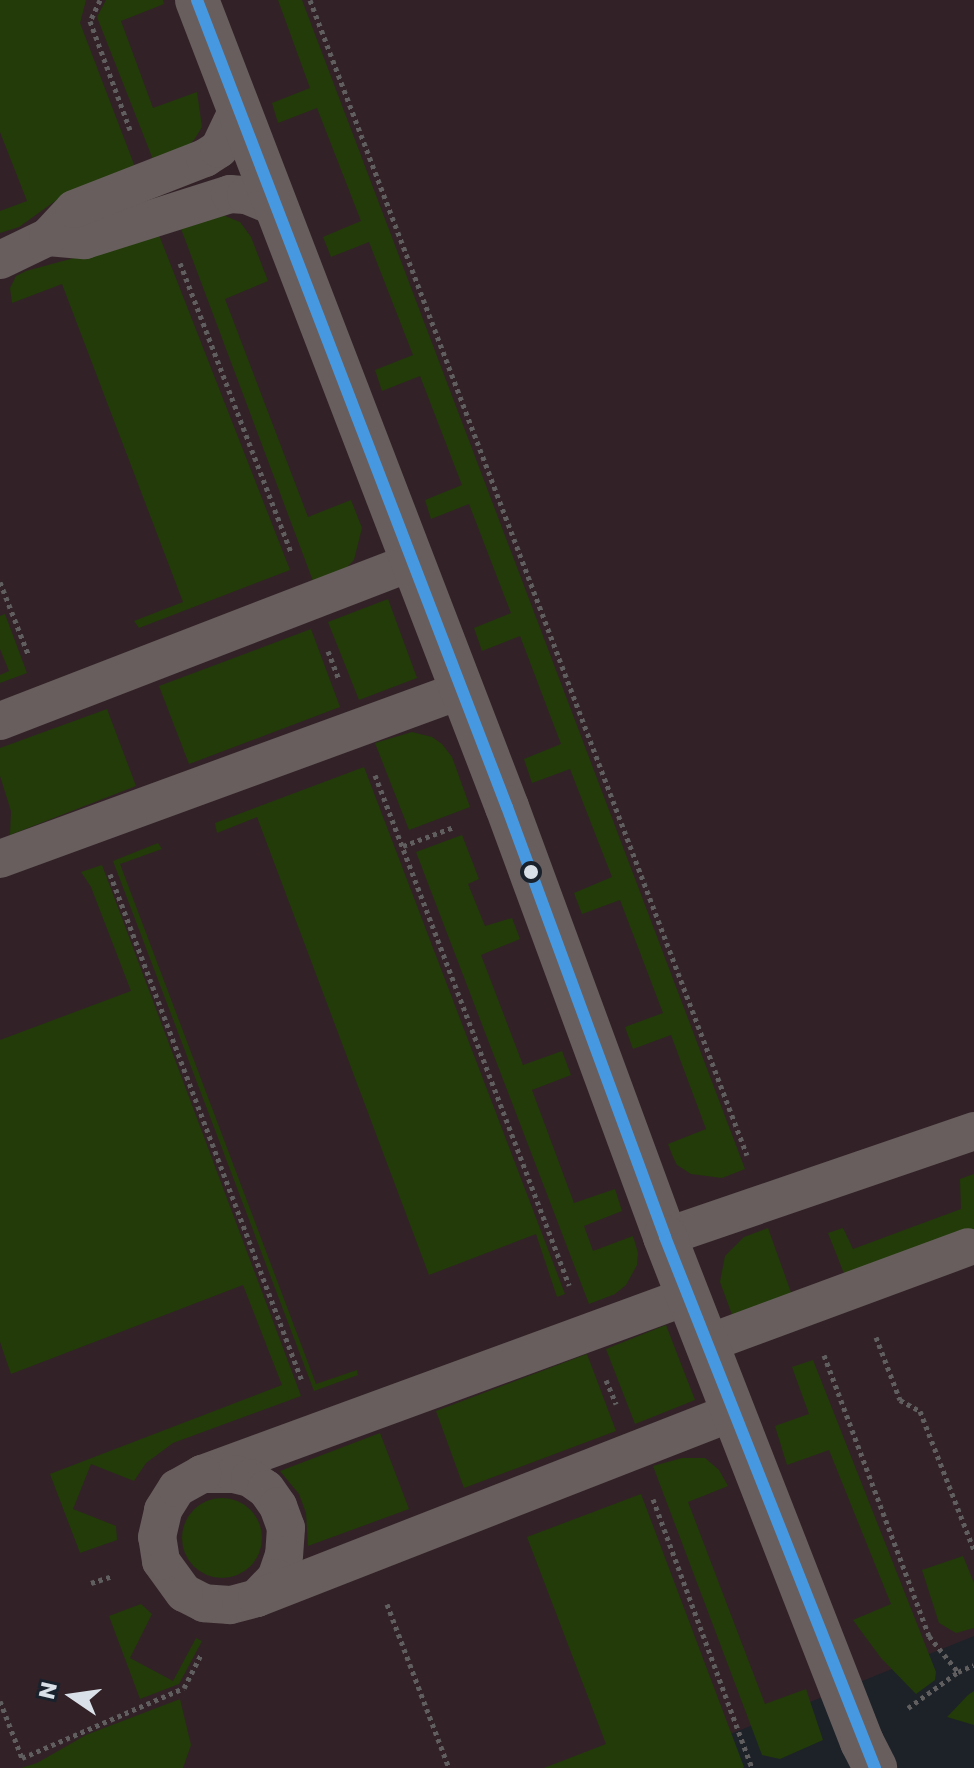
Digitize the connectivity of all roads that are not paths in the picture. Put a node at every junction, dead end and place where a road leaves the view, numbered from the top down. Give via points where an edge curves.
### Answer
1 (197, 0) edge
2 (239, 107) junction
3 (276, 207) junction
4 (48, 237) junction
5 (0, 260) edge
6 (412, 562) junction
7 (461, 690) junction
8 (0, 721) edge
9 (0, 859) edge
10 (974, 1131) edge
11 (665, 1237) junction
12 (968, 1247) dead end
13 (688, 1296) junction
14 (706, 1344) junction
15 (733, 1412) junction
16 (202, 1474) junction
17 (257, 1598) junction
18 (868, 1755) edge

1 - 2 street
2 - 3 street
2 - 4 lane via 219,149 74,209
3 - 4 lane via 230,194 85,240
3 - 6 street
4 - 5 lane
6 - 7 street
6 - 8 lane
7 - 9 lane
7 - 11 street
10 - 11 lane
11 - 13 street
12 - 14 lane
13 - 14 street
13 - 16 lane
14 - 15 street
15 - 17 lane
15 - 18 street
16 - 17 lane via 250,1478 278,1506 286,1528 284,1555 276,1578
16 - 17 lane via 177,1488 163,1510 157,1537 161,1561 184,1593 204,1603 230,1605

